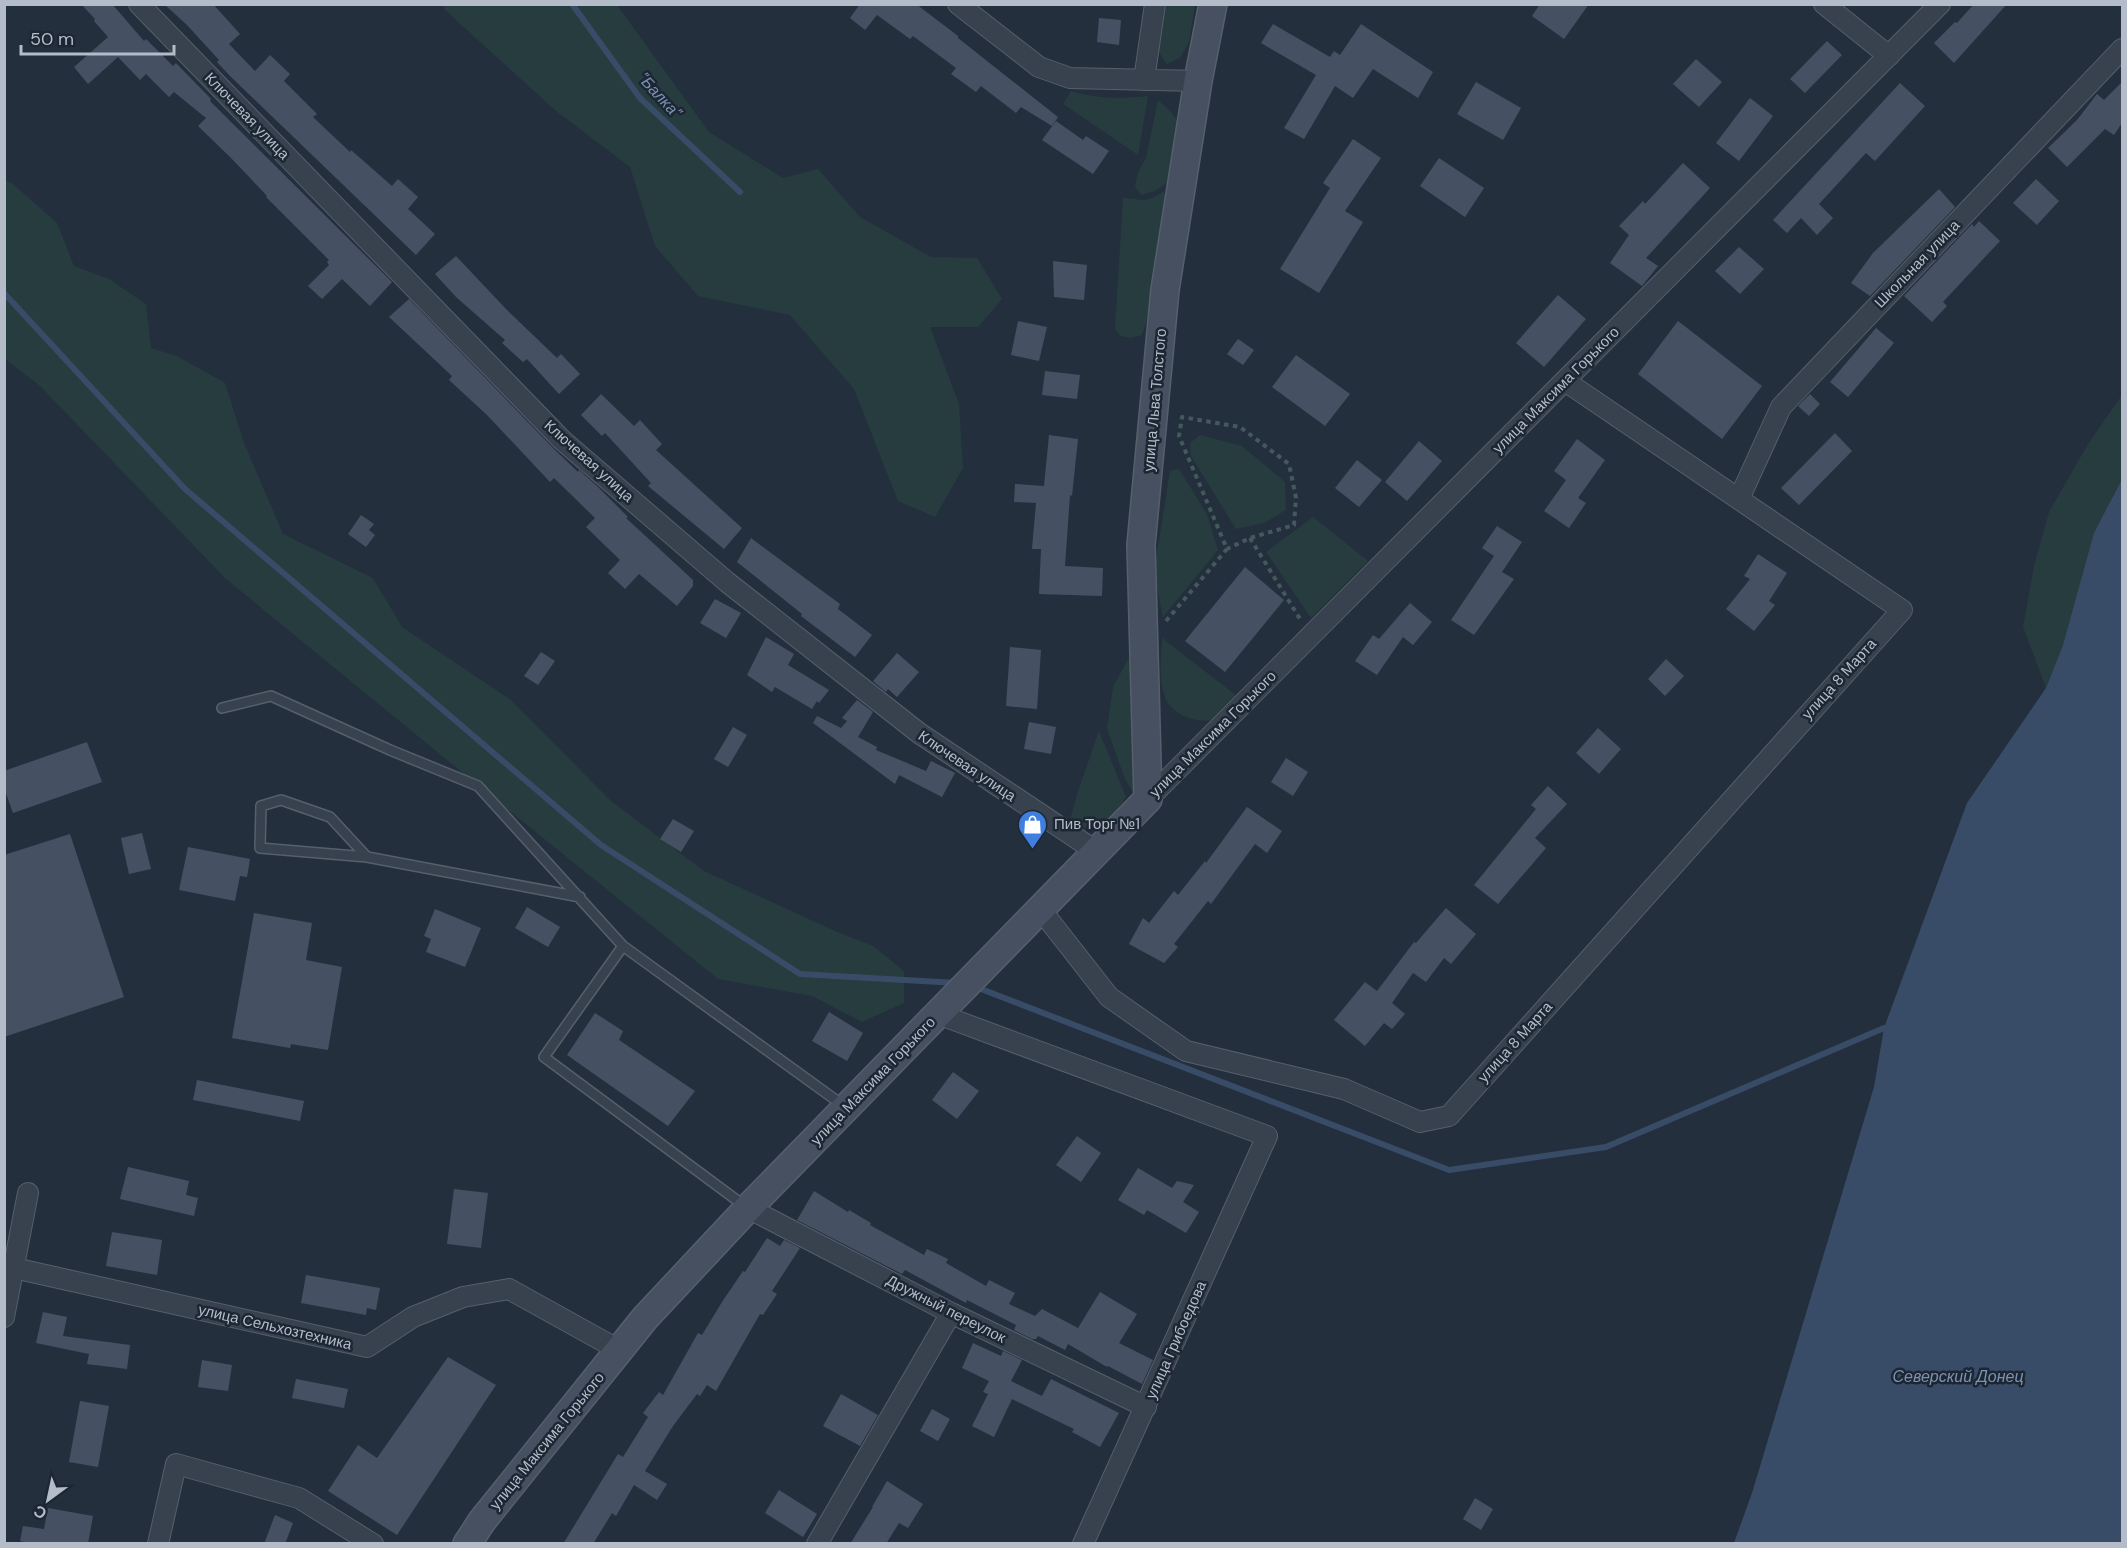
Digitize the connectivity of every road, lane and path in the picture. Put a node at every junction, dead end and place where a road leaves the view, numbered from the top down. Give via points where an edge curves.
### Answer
1 (139, 4) edge
2 (958, 4) edge
3 (1155, 4) edge
4 (1213, 4) edge
5 (1824, 4) edge
6 (1940, 4) edge
7 (2122, 48) edge
8 (1889, 56) junction
9 (1144, 80) junction
10 (1198, 81) junction
11 (1565, 381) junction
12 (1739, 499) junction
13 (1250, 538) junction
14 (1227, 549) junction
15 (1311, 636) junction
16 (1144, 647) junction
17 (222, 708) dead end
18 (1148, 800) junction
19 (1096, 852) junction
20 (367, 857) junction
21 (580, 897) junction
22 (1041, 910) junction
23 (623, 946) junction
24 (938, 1014) junction
25 (847, 1108) junction
26 (28, 1193) dead end
27 (748, 1208) junction
28 (14, 1268) junction
29 (7, 1290) edge
30 (951, 1313) junction
31 (4, 1317) edge
32 (619, 1350) junction
33 (1146, 1407) junction
34 (158, 1544) edge
35 (373, 1544) edge
36 (467, 1544) edge
37 (817, 1544) edge
38 (1083, 1544) edge

1 - 19 street, Ключевая улица via 562,440 727,582 919,733
2 - 9 street via 1039,67 1070,78
3 - 9 street
4 - 10 street, улица Льва Толстого
5 - 8 street
6 - 8 street, улица Максима Горького
7 - 12 street, Школьная улица via 1781,407
8 - 11 street, улица Максима Горького
9 - 10 street
10 - 16 street, улица Льва Толстого via 1165,290 1141,545
11 - 12 street
11 - 15 street, улица Максима Горького
12 - 22 street, улица 8 Марта via 1902,610 1449,1116 1420,1122 1344,1089 1186,1051 1108,997
13 - 14 path
13 - 14 path via 1294,525 1296,498 1289,464 1240,427 1182,417 1179,436
13 - 15 path
14 - 16 path
15 - 18 street, улица Максима Горького
16 - 18 street, улица Льва Толстого
17 - 21 lane via 271,696 478,786
18 - 19 street, улица Максима Горького
19 - 22 street, улица Максима Горького
20 - 20 lane via 330,818 281,800 261,806 260,849
20 - 21 lane
21 - 23 lane
22 - 24 street, улица Максима Горького
23 - 25 lane
23 - 27 lane via 544,1057
24 - 25 street, улица Максима Горького
24 - 33 street, улица Грибоедова via 1268,1136
25 - 27 street, улица Максима Горького
26 - 28 street
27 - 30 street, Дружный переулок
27 - 32 street, улица Максима Горького
28 - 29 street
28 - 32 street, улица Сельхозтехника via 367,1347 413,1317 463,1297 509,1289
29 - 31 street
30 - 33 street, Дружный переулок
30 - 37 street
32 - 36 street, улица Максима Горького
33 - 38 street, улица Грибоедова
34 - 35 street via 176,1464 299,1498

